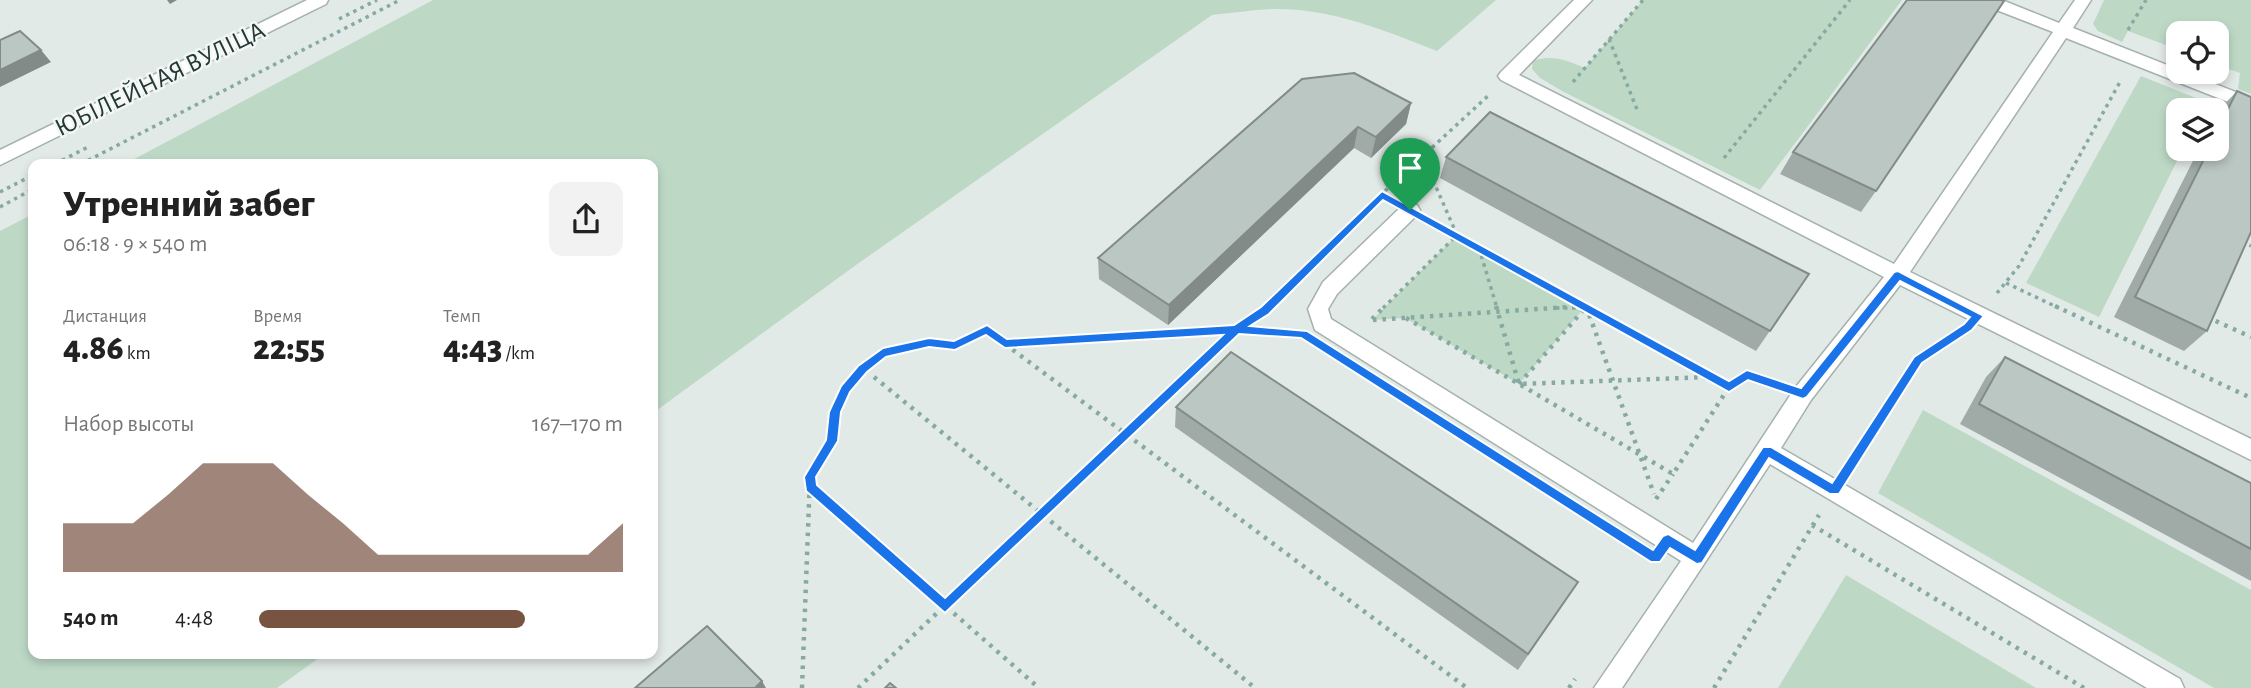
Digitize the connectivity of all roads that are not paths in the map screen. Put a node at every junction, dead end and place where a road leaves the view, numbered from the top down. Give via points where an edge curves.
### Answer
1 (320, 0) edge
2 (1584, 0) edge
3 (1987, 0) edge
4 (2083, 0) edge
5 (2064, 31) junction
6 (2251, 105) edge
7 (0, 158) edge
8 (1410, 210) road end
9 (1898, 275) junction
10 (2251, 450) edge
11 (1767, 451) junction
12 (1697, 558) junction
13 (1607, 688) edge
14 (2171, 688) edge

1 - 7 street, ЮБІЛЕЙНАЯ ВУЛІЦА
2 - 9 street via 1507,76
3 - 5 street
4 - 5 street
5 - 6 street
5 - 9 street
8 - 12 street via 1331,288 1318,309 1322,324
9 - 10 street
9 - 11 street via 1803,394
11 - 12 street
11 - 14 street
12 - 13 street

